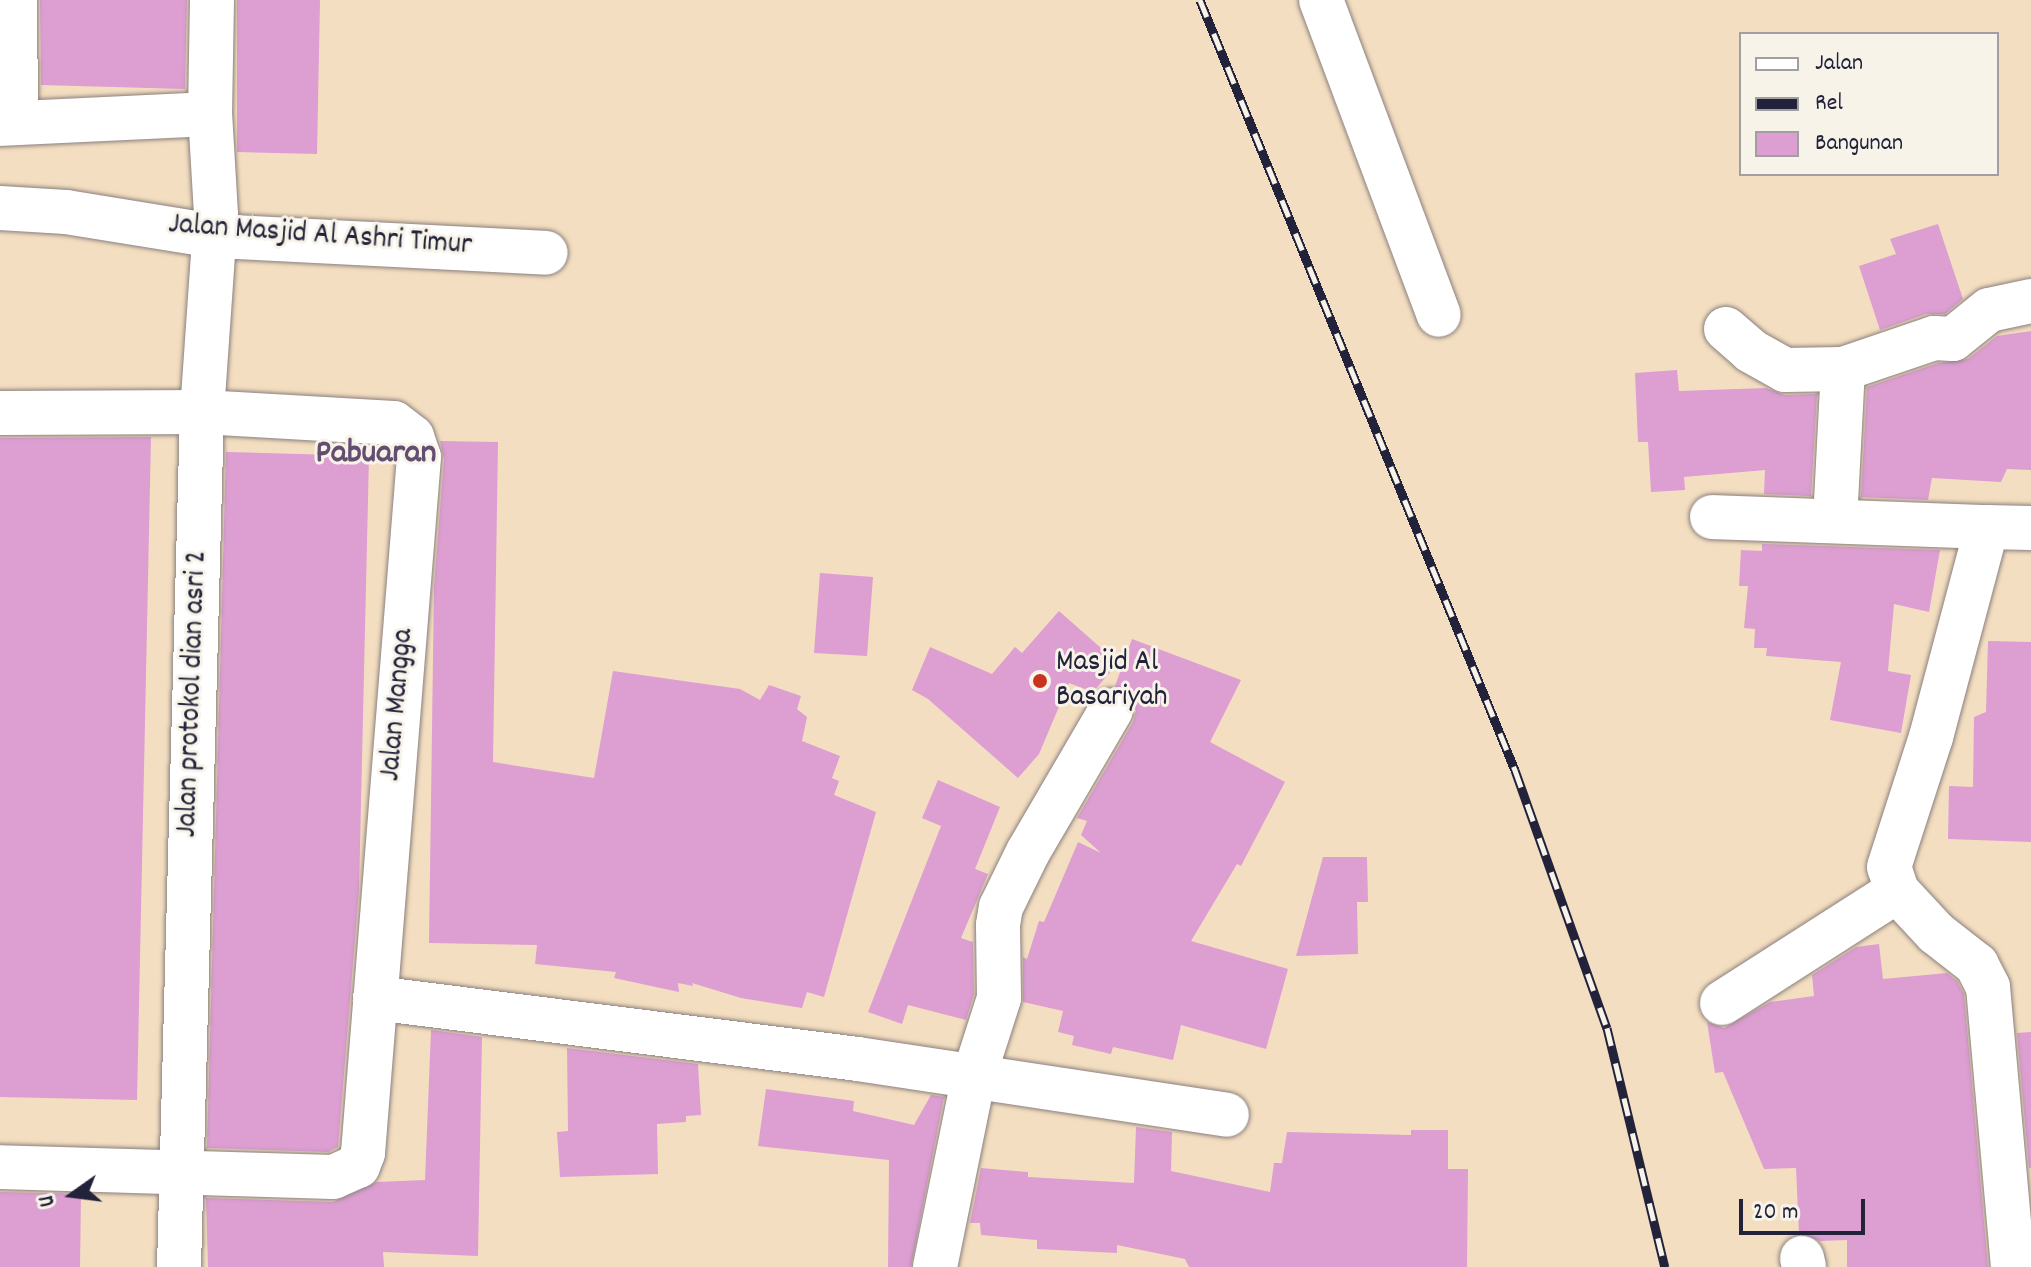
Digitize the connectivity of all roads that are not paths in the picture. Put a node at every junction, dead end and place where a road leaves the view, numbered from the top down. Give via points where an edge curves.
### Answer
1 (15, 0) edge
2 (212, 0) edge
3 (1321, 0) edge
4 (210, 114) junction
5 (8, 124) edge
6 (0, 208) edge
7 (216, 225) junction
8 (546, 253) dead end
9 (2031, 301) edge
10 (1439, 315) dead end
11 (1726, 329) dead end
12 (1843, 369) junction
13 (202, 412) junction
14 (0, 413) edge
15 (1712, 517) dead end
16 (1835, 521) junction
17 (1987, 527) junction
18 (2031, 528) edge
19 (1111, 710) dead end
20 (1897, 891) junction
21 (375, 998) junction
22 (1722, 1003) dead end
23 (974, 1076) junction
24 (1227, 1115) dead end
25 (0, 1167) edge
26 (179, 1174) junction
27 (179, 1267) edge
28 (935, 1267) edge
29 (2013, 1267) edge

1 - 5 street
2 - 4 street, Jalan protokol dian asri 2
3 - 10 street
4 - 5 street
4 - 7 street, Jalan protokol dian asri 2
6 - 7 street, Jalan Masjid Al Ashri Timur
7 - 8 street, Jalan Masjid Al Ashri Timur
7 - 13 street, Jalan protokol dian asri 2
9 - 12 street via 1989,310 1953,339 1934,338
11 - 12 street via 1785,370
12 - 16 street
13 - 14 street
13 - 21 street, Jalan Mangga via 394,423 412,437 419,457
13 - 26 street, Jalan protokol dian asri 2
15 - 16 street
16 - 17 street
17 - 18 street
17 - 20 street via 1931,737 1889,867
19 - 23 street via 1001,907 999,998
20 - 22 street
20 - 29 street via 1936,933 1977,965 1988,987
21 - 23 street
21 - 26 street, Jalan Mangga via 358,1166 333,1177
23 - 24 street
23 - 28 street
25 - 26 street
26 - 27 street, Jalan protokol dian asri 2

